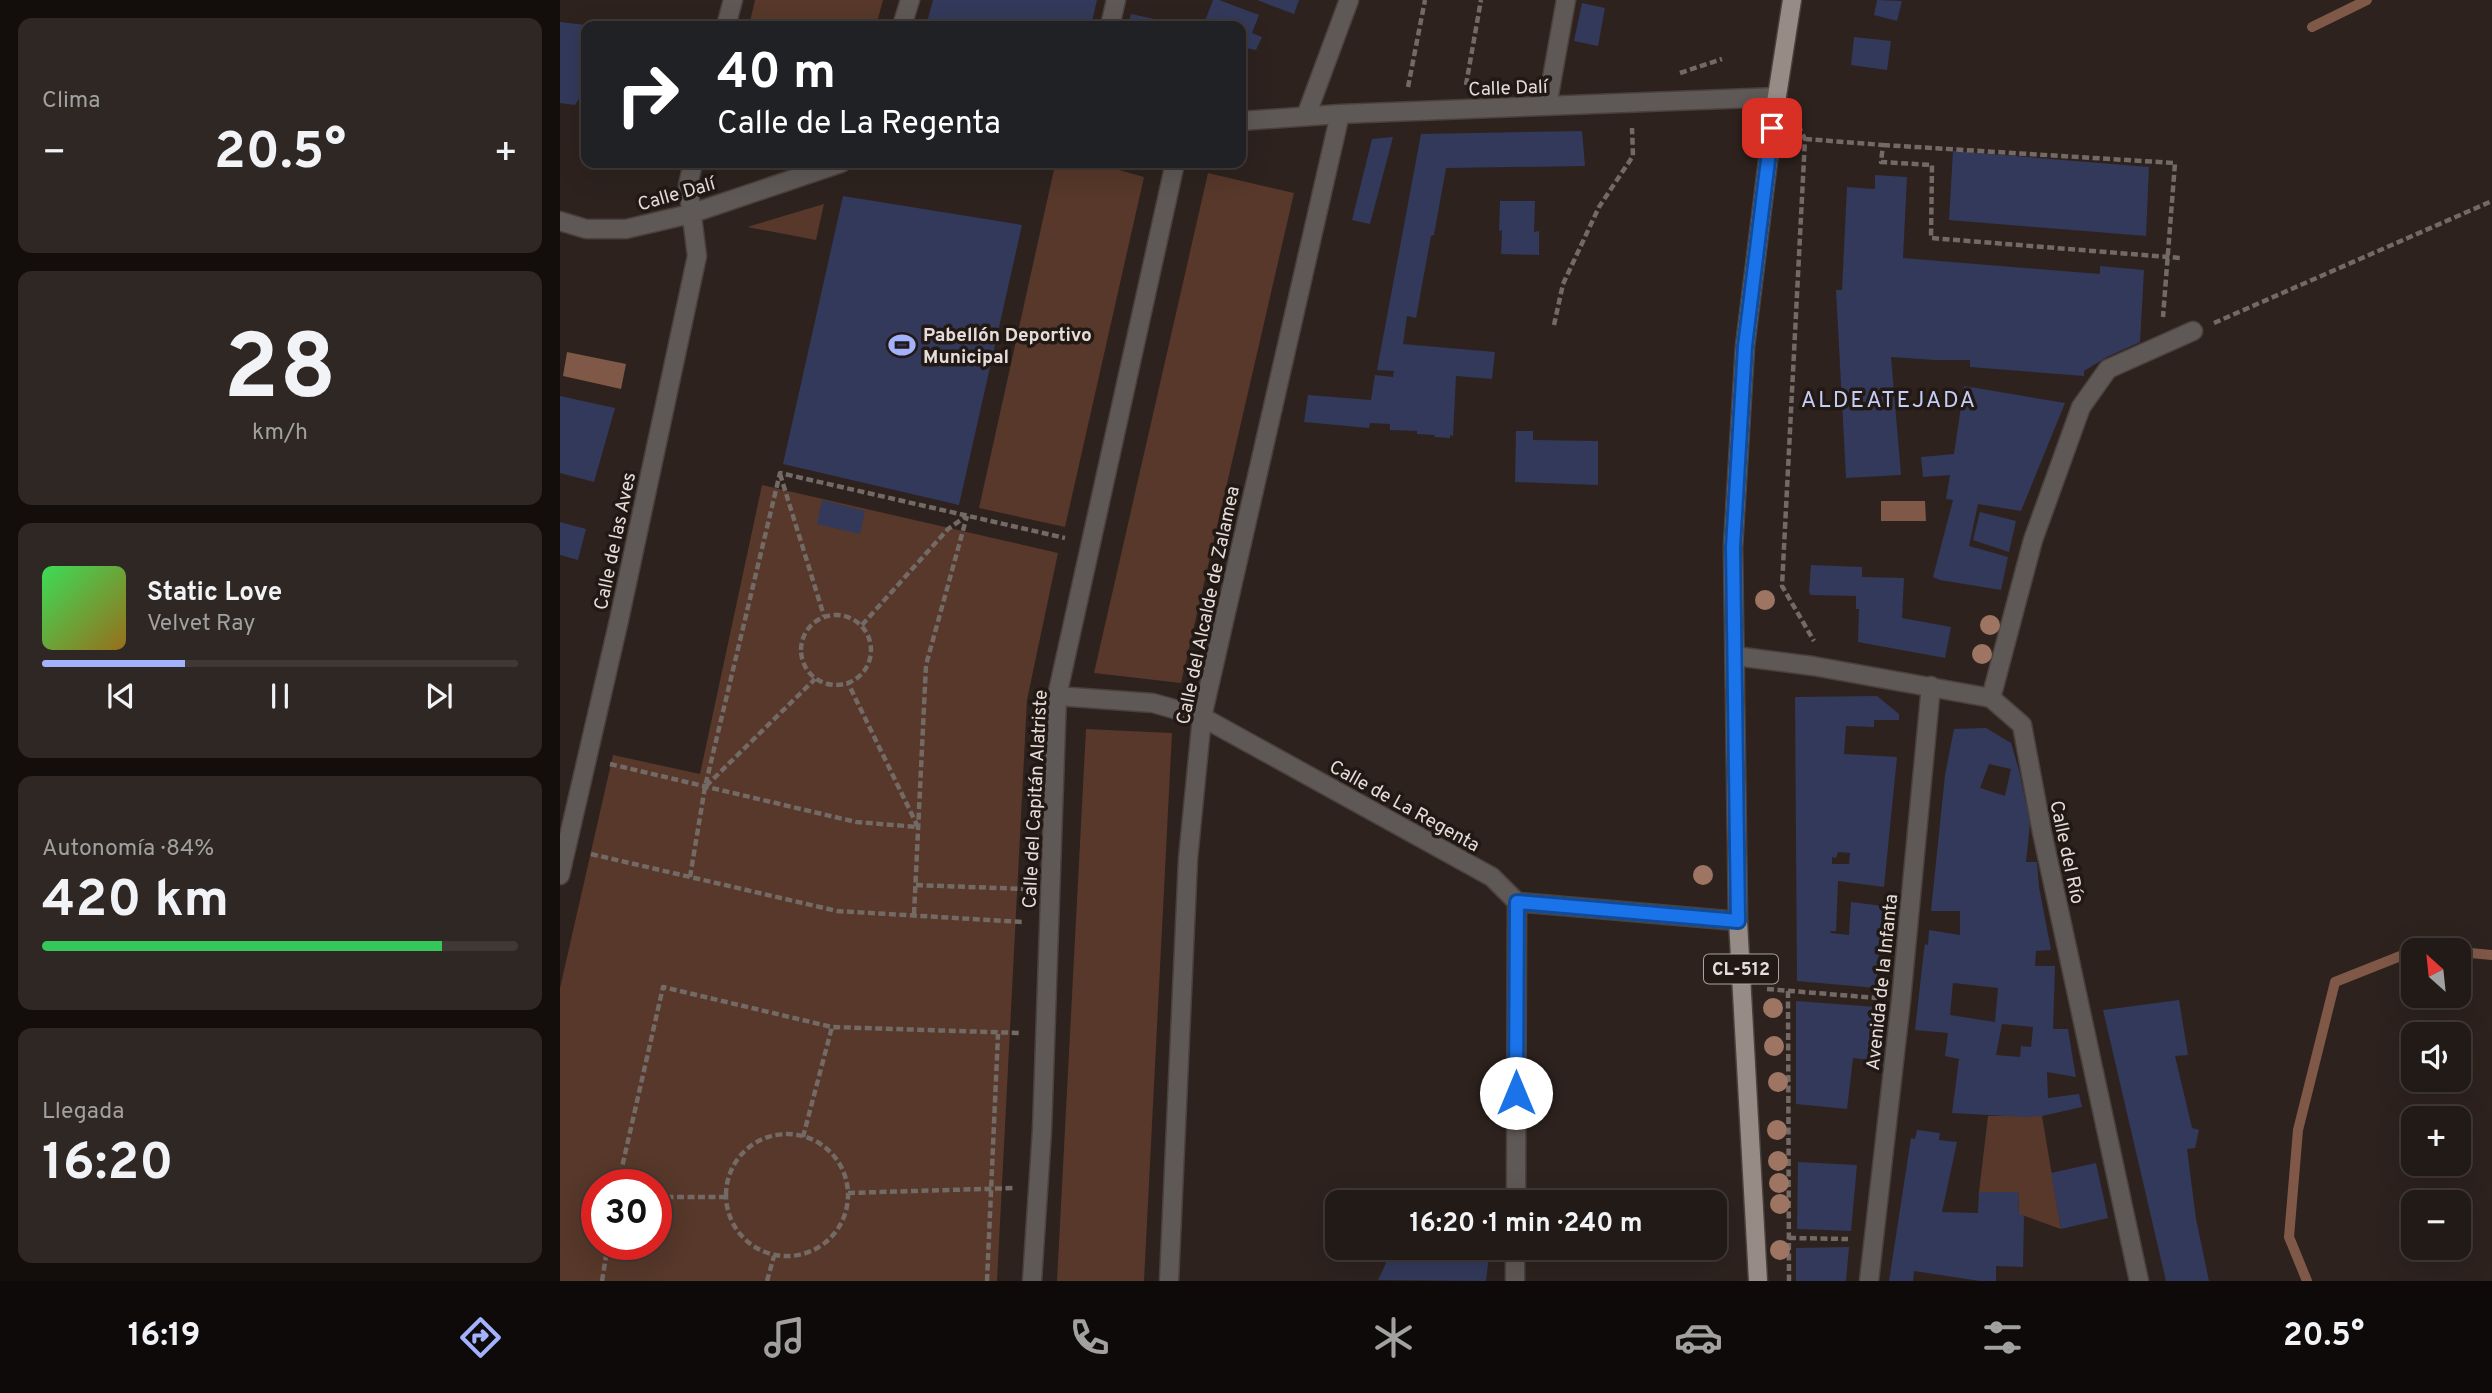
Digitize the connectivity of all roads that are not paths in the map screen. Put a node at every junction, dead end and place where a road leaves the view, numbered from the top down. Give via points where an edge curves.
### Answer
1 (733, 0) edge
2 (910, 0) edge
3 (1116, 0) edge
4 (1349, 0) edge
5 (1566, 0) edge
6 (1792, 0) edge
7 (727, 21) edge
8 (904, 21) edge
9 (1111, 21) edge
10 (1777, 97) junction
11 (1547, 106) junction
12 (1340, 114) junction
13 (1306, 116) junction
14 (1246, 121) edge
15 (692, 168) edge
16 (827, 168) edge
17 (1174, 168) edge
18 (690, 214) junction
19 (560, 221) edge
20 (2193, 331) road end
21 (1735, 656) junction
22 (1931, 687) junction
23 (1057, 696) junction
24 (1991, 698) junction
25 (1202, 717) junction
26 (560, 875) edge
27 (1517, 902) junction
28 (1738, 921) junction
29 (1516, 1190) edge
30 (1515, 1260) edge
31 (1032, 1281) edge
32 (1169, 1281) edge
33 (1515, 1281) edge
34 (1758, 1281) edge
35 (1869, 1281) edge
36 (2139, 1281) edge

1 - 7 street
2 - 8 street
3 - 9 street
4 - 13 street
5 - 11 street
6 - 10 main road, CL-512
10 - 11 street, Calle Dalí
10 - 21 main road, CL-512 via 1745,346 1733,547
11 - 12 street, Calle Dalí
12 - 13 street, Calle Dalí
12 - 25 street, Calle del Alcalde de Zalamea
13 - 14 street, Calle Dalí
15 - 18 street, Calle de las Aves
16 - 18 street, Calle Dalí
17 - 23 street, Calle del Capitán Alatriste
18 - 19 street, Calle Dalí via 626,229 586,229
18 - 26 street, Calle de las Aves via 697,256
20 - 24 street via 2108,369 2081,407 2033,540
21 - 22 street
21 - 28 main road, CL-512
22 - 24 street
22 - 35 street, Avenida de la Infanta
23 - 25 street, Calle de La Regenta via 1153,703
23 - 31 street, Calle del Capitán Alatriste
24 - 36 street, Calle del Río via 2022,725
25 - 27 street, Calle de La Regenta via 1492,877
25 - 32 street, Calle del Alcalde de Zalamea via 1188,859
27 - 28 street
27 - 29 street
28 - 34 main road, CL-512
30 - 33 street

